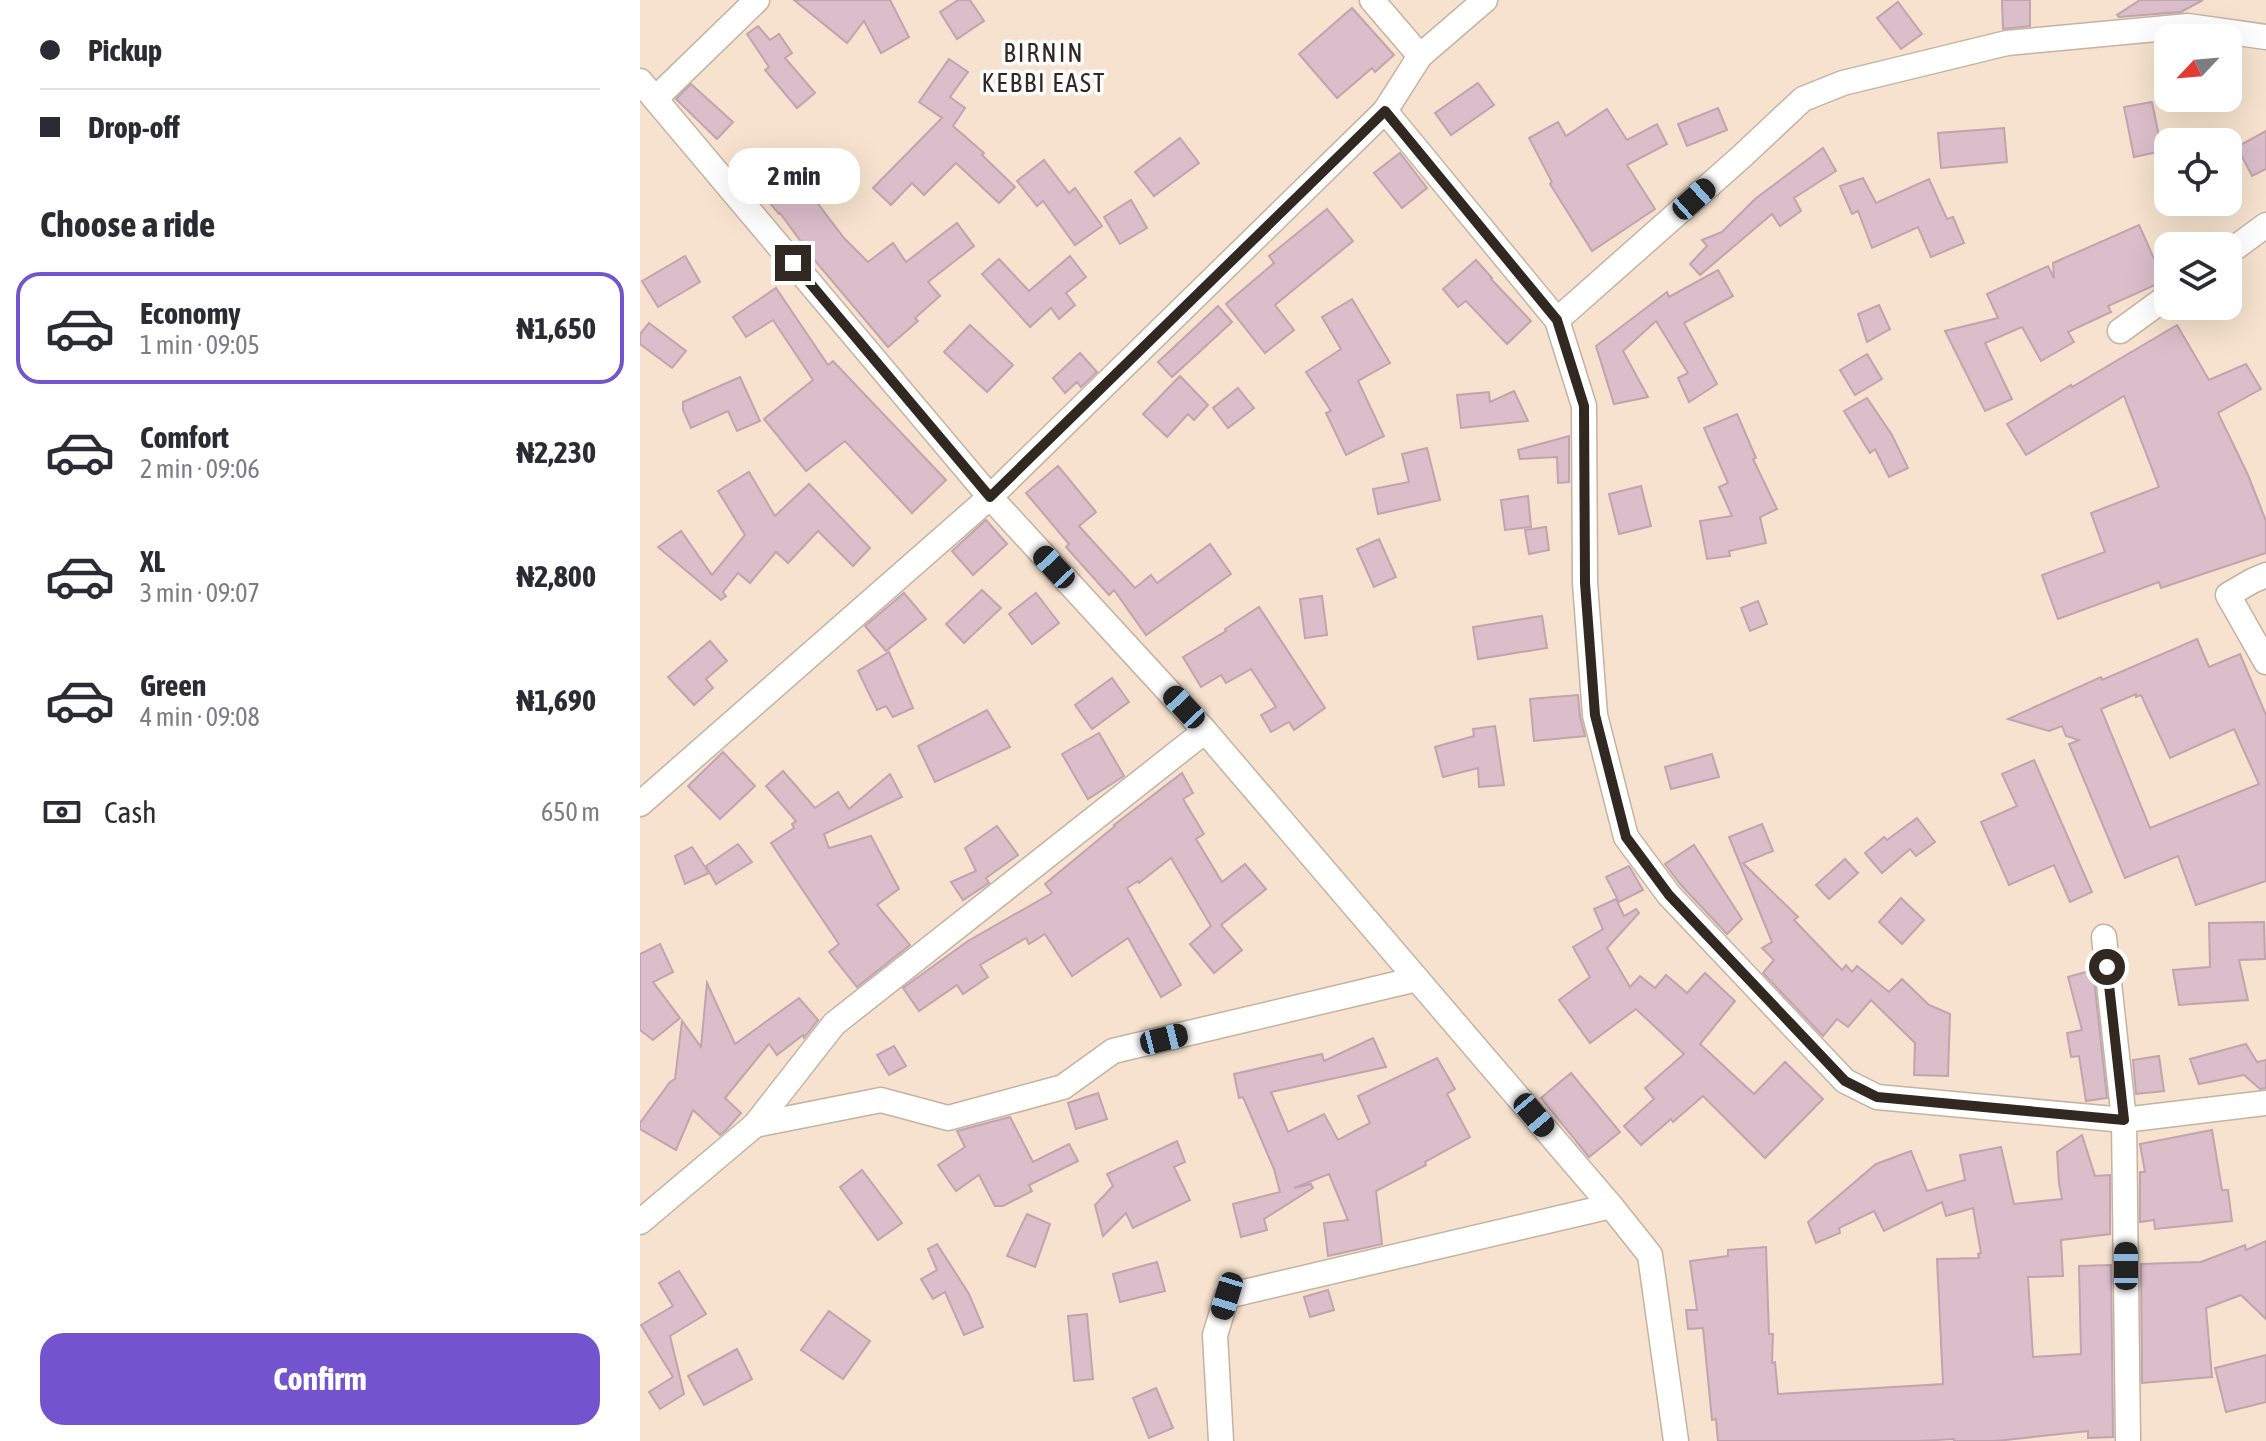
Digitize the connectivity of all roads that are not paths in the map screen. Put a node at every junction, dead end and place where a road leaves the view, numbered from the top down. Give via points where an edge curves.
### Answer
1 (757, 0) edge
2 (1372, 0) edge
3 (1485, 0) edge
4 (2266, 37) edge
5 (1420, 56) junction
6 (647, 90) edge
7 (1385, 111) junction
8 (2266, 225) edge
9 (2242, 243) edge
10 (2154, 306) edge
11 (1557, 320) junction
12 (2120, 331) dead end
13 (990, 497) junction
14 (2266, 575) edge
15 (2266, 662) edge
16 (1205, 731) junction
17 (640, 804) edge
18 (2104, 937) dead end
19 (1417, 979) junction
20 (2266, 1103) edge
21 (2124, 1120) junction
22 (755, 1125) junction
23 (1611, 1206) junction
24 (640, 1222) edge
25 (1221, 1441) edge
26 (1676, 1441) edge
27 (2128, 1441) edge

1 - 6 street
2 - 5 street
3 - 5 street
4 - 11 street via 2188,26 2007,43 1843,83 1803,99
5 - 7 street
6 - 13 street
7 - 11 street
7 - 13 street
8 - 9 street
10 - 12 street
11 - 21 street via 1584,406 1585,583 1595,715 1626,837 1669,895 1845,1081 1877,1097
13 - 16 street
13 - 17 street
14 - 15 street via 2228,595
16 - 19 street
16 - 22 street via 834,1024
18 - 21 street
19 - 22 street via 1113,1051 1063,1087 948,1118 881,1100
19 - 23 street
20 - 21 street
21 - 27 street
22 - 24 street
23 - 25 street via 1227,1296 1215,1335
23 - 26 street via 1650,1255

